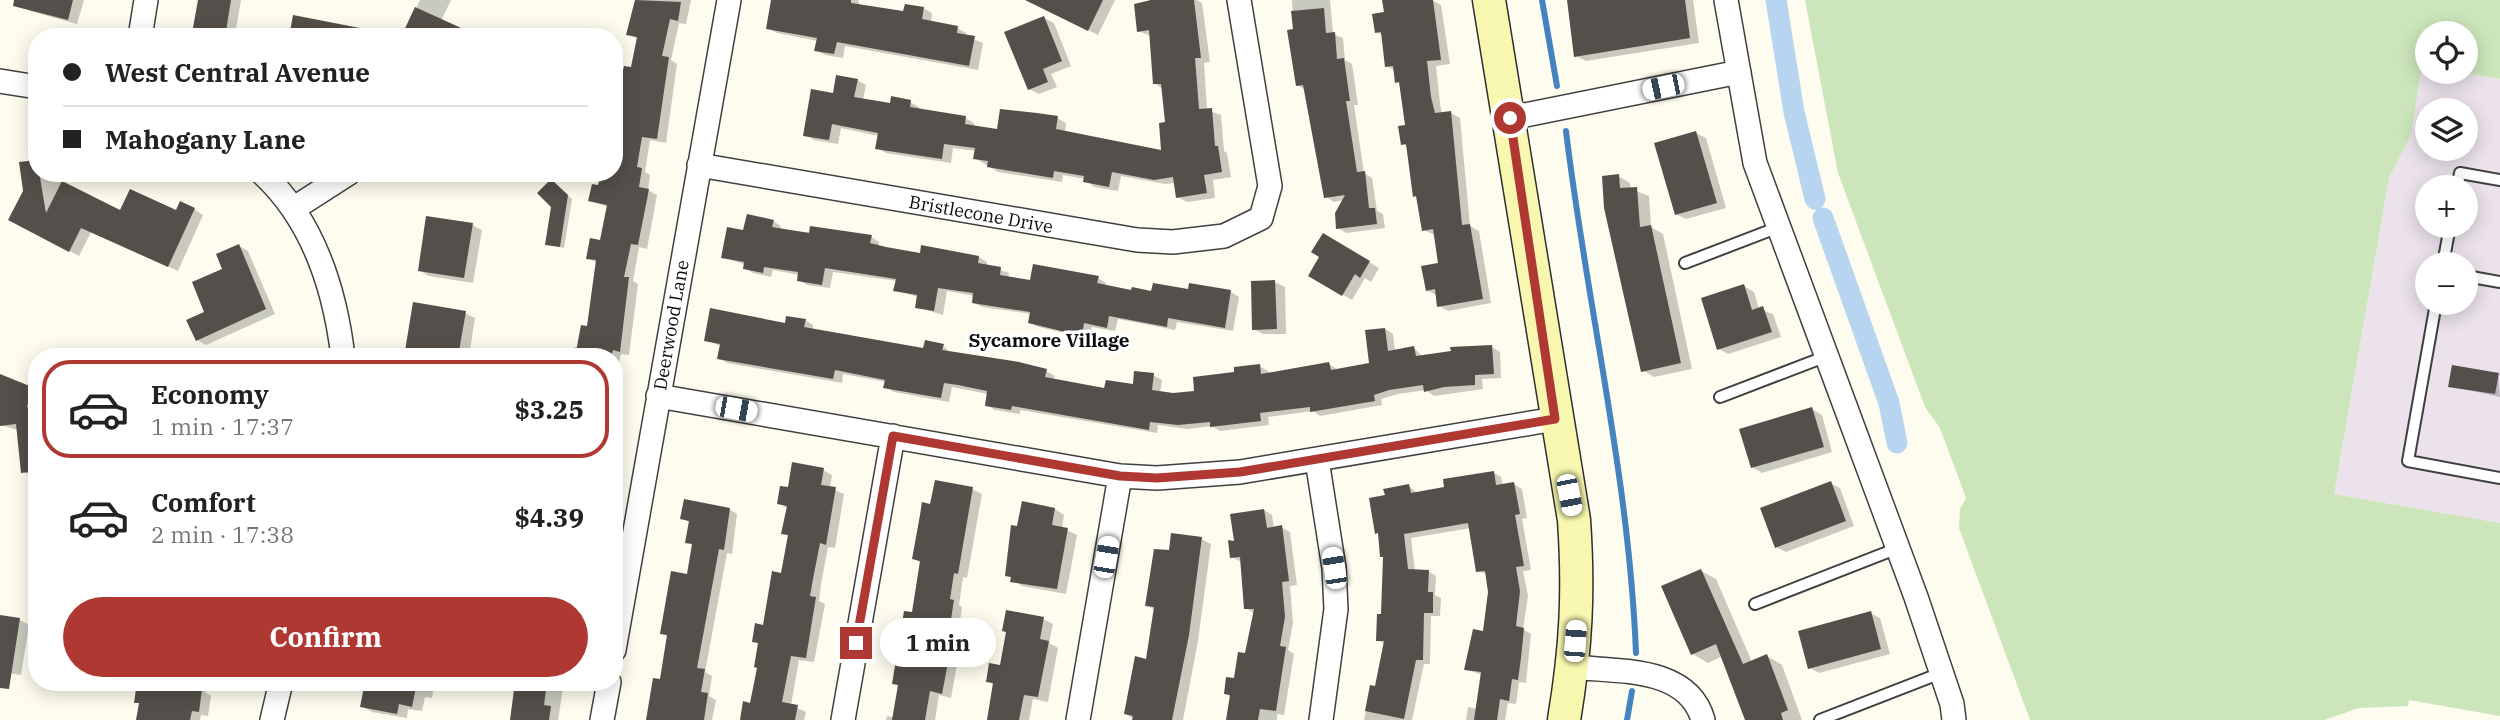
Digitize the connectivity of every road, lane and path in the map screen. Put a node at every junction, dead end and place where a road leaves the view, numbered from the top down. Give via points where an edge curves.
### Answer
1 (146, 0) edge
2 (729, 0) edge
3 (1239, 0) edge
4 (1489, 0) edge
5 (1726, 0) edge
6 (141, 28) edge
7 (1739, 72) junction
8 (0, 80) edge
9 (28, 85) edge
10 (1510, 118) junction
11 (699, 165) junction
12 (2478, 176) edge
13 (2500, 180) edge
14 (270, 182) edge
15 (335, 182) edge
16 (293, 209) junction
17 (1779, 227) junction
18 (1685, 263) dead end
19 (2478, 278) edge
20 (2500, 282) edge
21 (2434, 315) edge
22 (341, 348) edge
23 (1827, 356) junction
24 (658, 396) junction
25 (1720, 397) dead end
26 (1555, 419) junction
27 (893, 436) junction
28 (1317, 460) junction
29 (1120, 476) junction
30 (2500, 477) edge
31 (1898, 548) junction
32 (623, 598) edge
33 (1755, 604) dead end
34 (1573, 667) junction
35 (1941, 673) junction
36 (279, 691) edge
37 (607, 691) edge
38 (272, 720) edge
39 (602, 720) edge
40 (843, 720) edge
41 (1077, 720) edge
42 (1321, 720) edge
43 (1564, 720) edge
44 (1703, 720) edge
45 (1820, 720) edge
46 (1954, 720) edge

1 - 6 street
2 - 11 street, Deerwood Lane
3 - 11 street, Bristlecone Drive via 1270,186 1261,218 1224,236 1173,242 1137,240
4 - 10 street
5 - 7 street
7 - 10 street
7 - 17 street via 1755,163
8 - 9 street
10 - 26 street
11 - 24 street, Deerwood Lane
12 - 13 lane
14 - 16 street
15 - 16 street
16 - 22 street via 323,264
17 - 18 lane
17 - 23 street
19 - 20 lane
21 - 30 lane via 2408,461
23 - 25 lane
23 - 31 street
24 - 27 street
24 - 32 street, Deerwood Lane
26 - 28 street
26 - 34 street via 1574,520 1578,575
27 - 29 street
27 - 40 street
28 - 29 street via 1203,475
28 - 42 street via 1336,609
29 - 41 street
31 - 33 lane
31 - 35 street
34 - 43 street
34 - 44 street via 1675,682
35 - 45 lane
35 - 46 street
36 - 38 street
37 - 39 street

